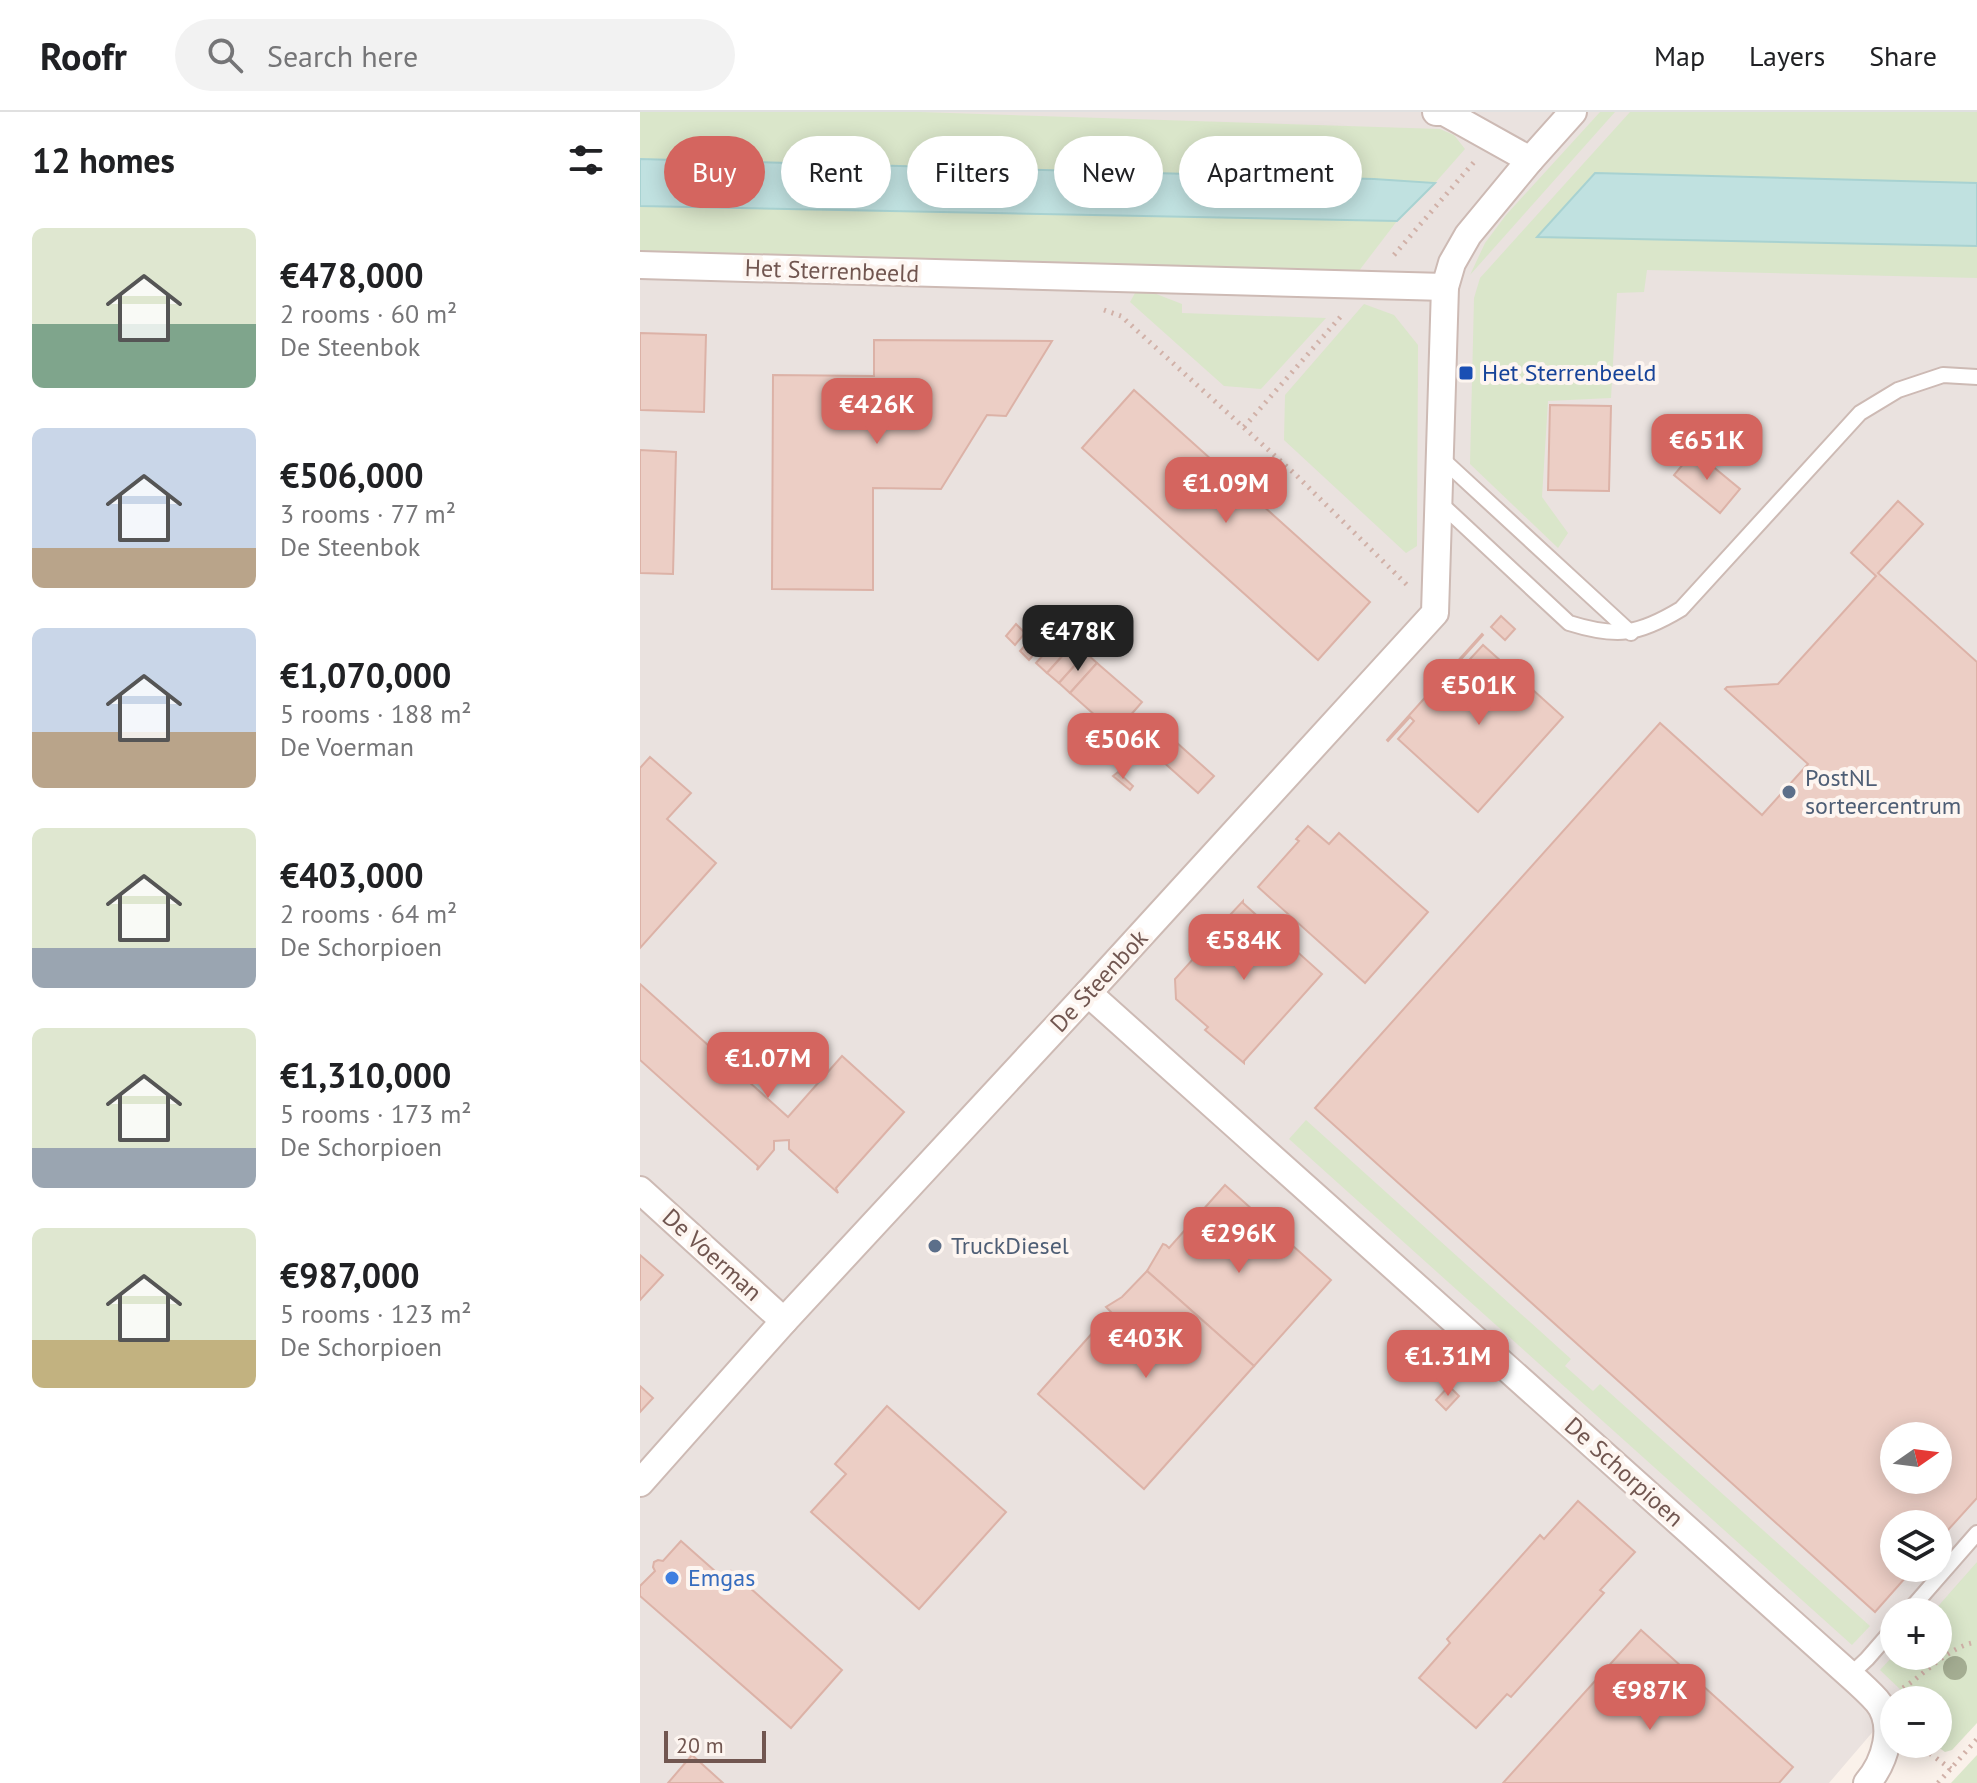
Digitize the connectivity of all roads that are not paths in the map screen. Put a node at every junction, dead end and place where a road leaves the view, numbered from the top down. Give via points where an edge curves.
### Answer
1 (1436, 112) edge
2 (1445, 112) edge
3 (1573, 112) edge
4 (1530, 160) junction
5 (640, 265) edge
6 (1445, 287) junction
7 (1977, 377) edge
8 (1438, 456) junction
9 (1437, 501) junction
10 (1631, 633) junction
11 (1088, 993) junction
12 (640, 1190) edge
13 (784, 1321) junction
14 (640, 1483) edge
15 (1977, 1533) edge
16 (1920, 1598) edge
17 (1880, 1644) edge
18 (1850, 1675) junction
19 (1867, 1783) edge

1 - 2 street
2 - 4 street
3 - 4 street
4 - 6 street via 1468,235
5 - 6 street, Het Sterrenbeeld
6 - 8 street
7 - 10 lane via 1943,375 1898,390 1860,413 1681,609
8 - 9 street
8 - 10 lane
9 - 10 lane via 1569,623
9 - 11 street, De Steenbok via 1435,613
11 - 13 street, De Steenbok
11 - 18 street, De Schorpioen
12 - 13 street, De Voerman
13 - 14 street, De Steenbok
15 - 16 lane
17 - 18 lane
18 - 19 street, De Schorpioen via 1879,1703 1888,1738

